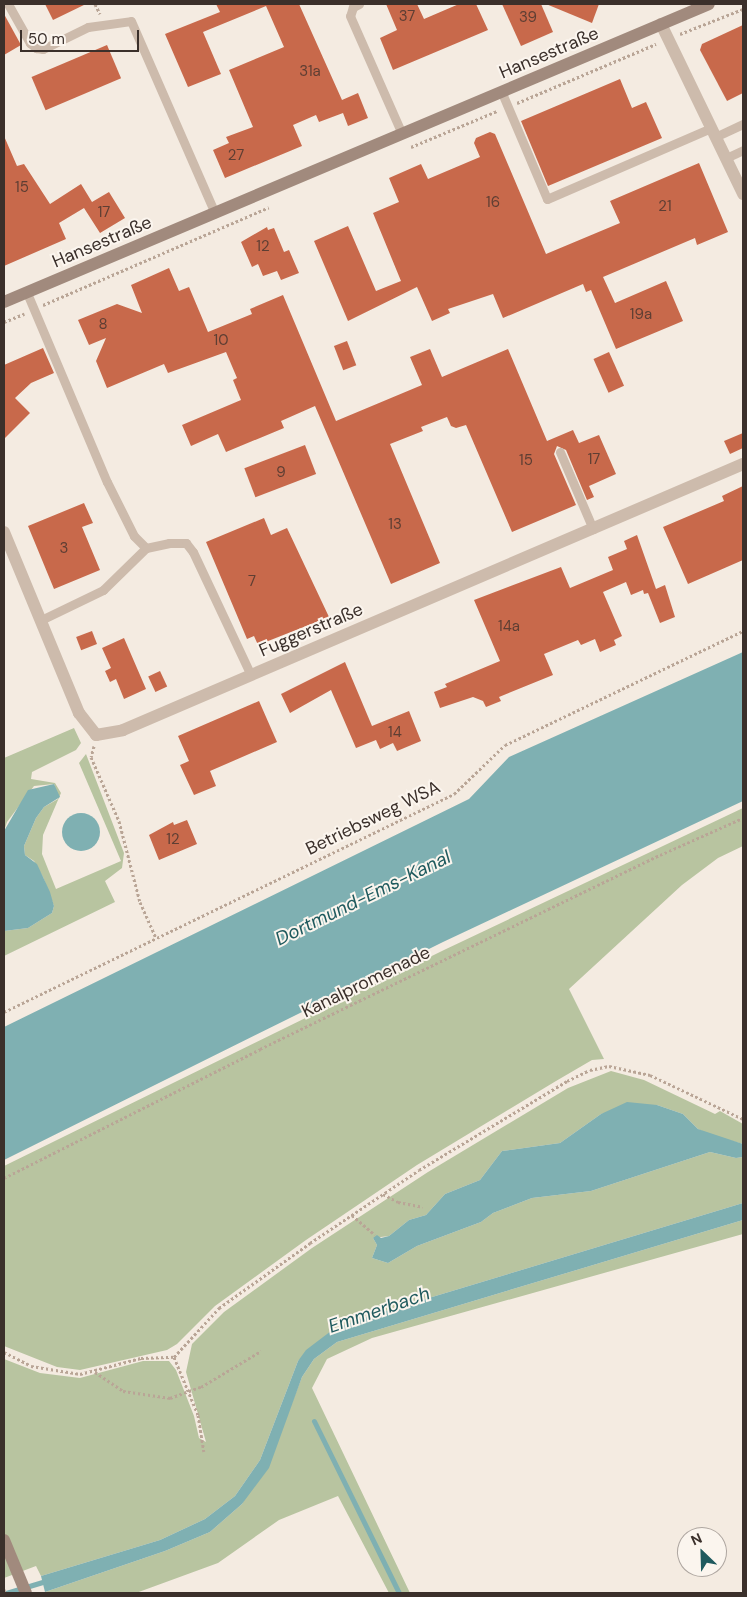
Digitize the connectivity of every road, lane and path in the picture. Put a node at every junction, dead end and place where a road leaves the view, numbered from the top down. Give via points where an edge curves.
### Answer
1 (8, 4) edge
2 (358, 4) edge
3 (709, 4) edge
4 (743, 9) edge
5 (661, 24) junction
6 (668, 39) junction
7 (502, 93) junction
8 (508, 106) junction
9 (743, 124) edge
10 (713, 132) junction
11 (402, 134) junction
12 (410, 148) dead end
13 (743, 150) edge
14 (726, 158) junction
15 (743, 194) edge
16 (276, 204) dead end
17 (214, 213) junction
18 (27, 293) junction
19 (4, 302) edge
20 (34, 309) junction
21 (4, 322) edge
22 (560, 452) dead end
23 (743, 464) edge
24 (593, 528) junction
25 (4, 532) edge
26 (146, 548) junction
27 (41, 620) junction
28 (743, 631) edge
29 (251, 675) junction
30 (96, 735) junction
31 (743, 818) edge
32 (156, 938) junction
33 (4, 1012) edge
34 (743, 1118) edge
35 (4, 1178) edge
36 (383, 1194) junction
37 (423, 1207) dead end
38 (352, 1215) junction
39 (375, 1235) dead end
40 (261, 1351) dead end
41 (4, 1352) edge
42 (174, 1357) junction
43 (95, 1372) junction
44 (188, 1393) junction
45 (204, 1452) dead end
46 (4, 1540) edge
47 (4, 1589) edge
48 (5, 1593) edge
49 (26, 1593) edge

1 - 17 lane via 36,48 43,48 88,27 131,20
2 - 11 lane via 350,16
3 - 5 main road, Hansestraße
4 - 6 path
5 - 6 street
5 - 7 main road, Hansestraße
6 - 8 path
6 - 10 street
7 - 8 lane
7 - 11 main road, Hansestraße
8 - 10 lane via 547,199
8 - 12 path
9 - 10 lane
10 - 14 street
11 - 17 main road, Hansestraße
13 - 14 lane
14 - 15 street
16 - 20 path
17 - 18 main road, Hansestraße
18 - 19 main road, Hansestraße
18 - 20 lane
20 - 21 path
20 - 26 lane via 106,482 134,536
22 - 24 lane
23 - 24 street, Fuggerstraße
24 - 29 street, Fuggerstraße
25 - 27 street
26 - 27 lane via 103,590
26 - 29 lane via 186,543
27 - 30 street via 80,713
28 - 32 path, Betriebsweg WSA via 505,745 454,794
29 - 30 street, Fuggerstraße via 123,730
30 - 32 path via 92,757 119,821 145,915
31 - 35 path, Kanalpromenade via 260,1049
32 - 33 path, Betriebsweg WSA
34 - 36 path via 650,1075 609,1066 566,1081
36 - 37 path via 398,1202
36 - 38 path
38 - 39 path
38 - 42 path via 219,1308
40 - 44 path
41 - 43 path via 31,1366 53,1371
42 - 43 path via 141,1358
42 - 44 path
43 - 44 path via 123,1391 148,1397 170,1398
44 - 45 path via 198,1415
46 - 49 main road
47 - 48 path

